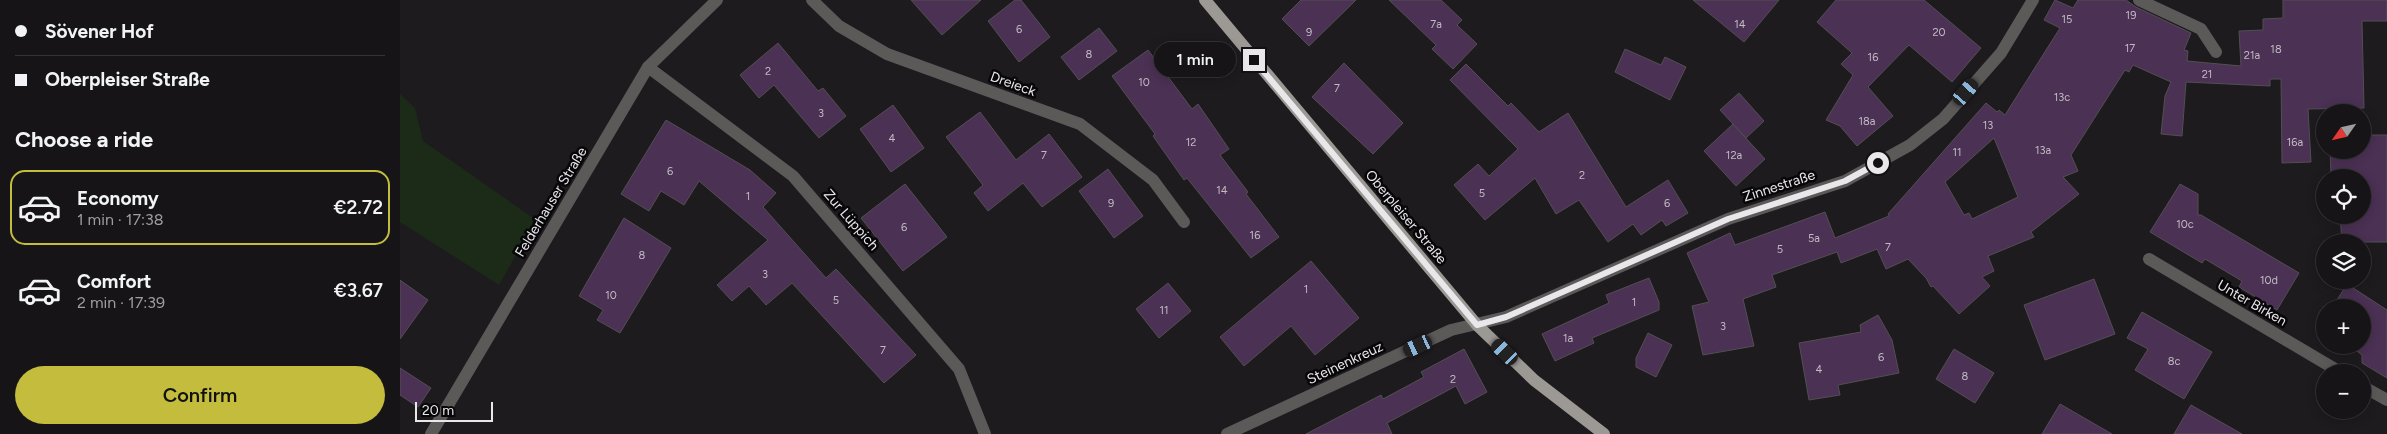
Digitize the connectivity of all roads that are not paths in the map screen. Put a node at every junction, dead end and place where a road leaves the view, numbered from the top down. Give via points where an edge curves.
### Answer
1 (717, 0) edge
2 (812, 0) edge
3 (1205, 0) edge
4 (2033, 0) edge
5 (2139, 0) edge
6 (2216, 52) dead end
7 (648, 67) junction
8 (1184, 222) dead end
9 (2149, 259) dead end
10 (1477, 325) junction
11 (2326, 364) edge
12 (2371, 391) edge
13 (2387, 400) edge
14 (431, 434) edge
15 (985, 434) edge
16 (1227, 434) edge
17 (1604, 434) edge

1 - 7 street, Felderhauser Straße
2 - 8 street, Dreieck via 839,26 887,54 1080,124 1153,180
3 - 10 main road, Oberpleiser Straße
4 - 10 street, Zinnestraße via 2001,53 1943,119 1910,145 1845,181 1728,219 1506,317
5 - 6 street via 2201,29
7 - 14 street, Felderhauser Straße
7 - 15 street, Zur Lüppich via 794,176 959,369
9 - 11 street, Unter Birken
10 - 16 street, Steinenkreuz via 1451,330
10 - 17 main road, Oberpleiser Straße via 1534,380
12 - 13 street

